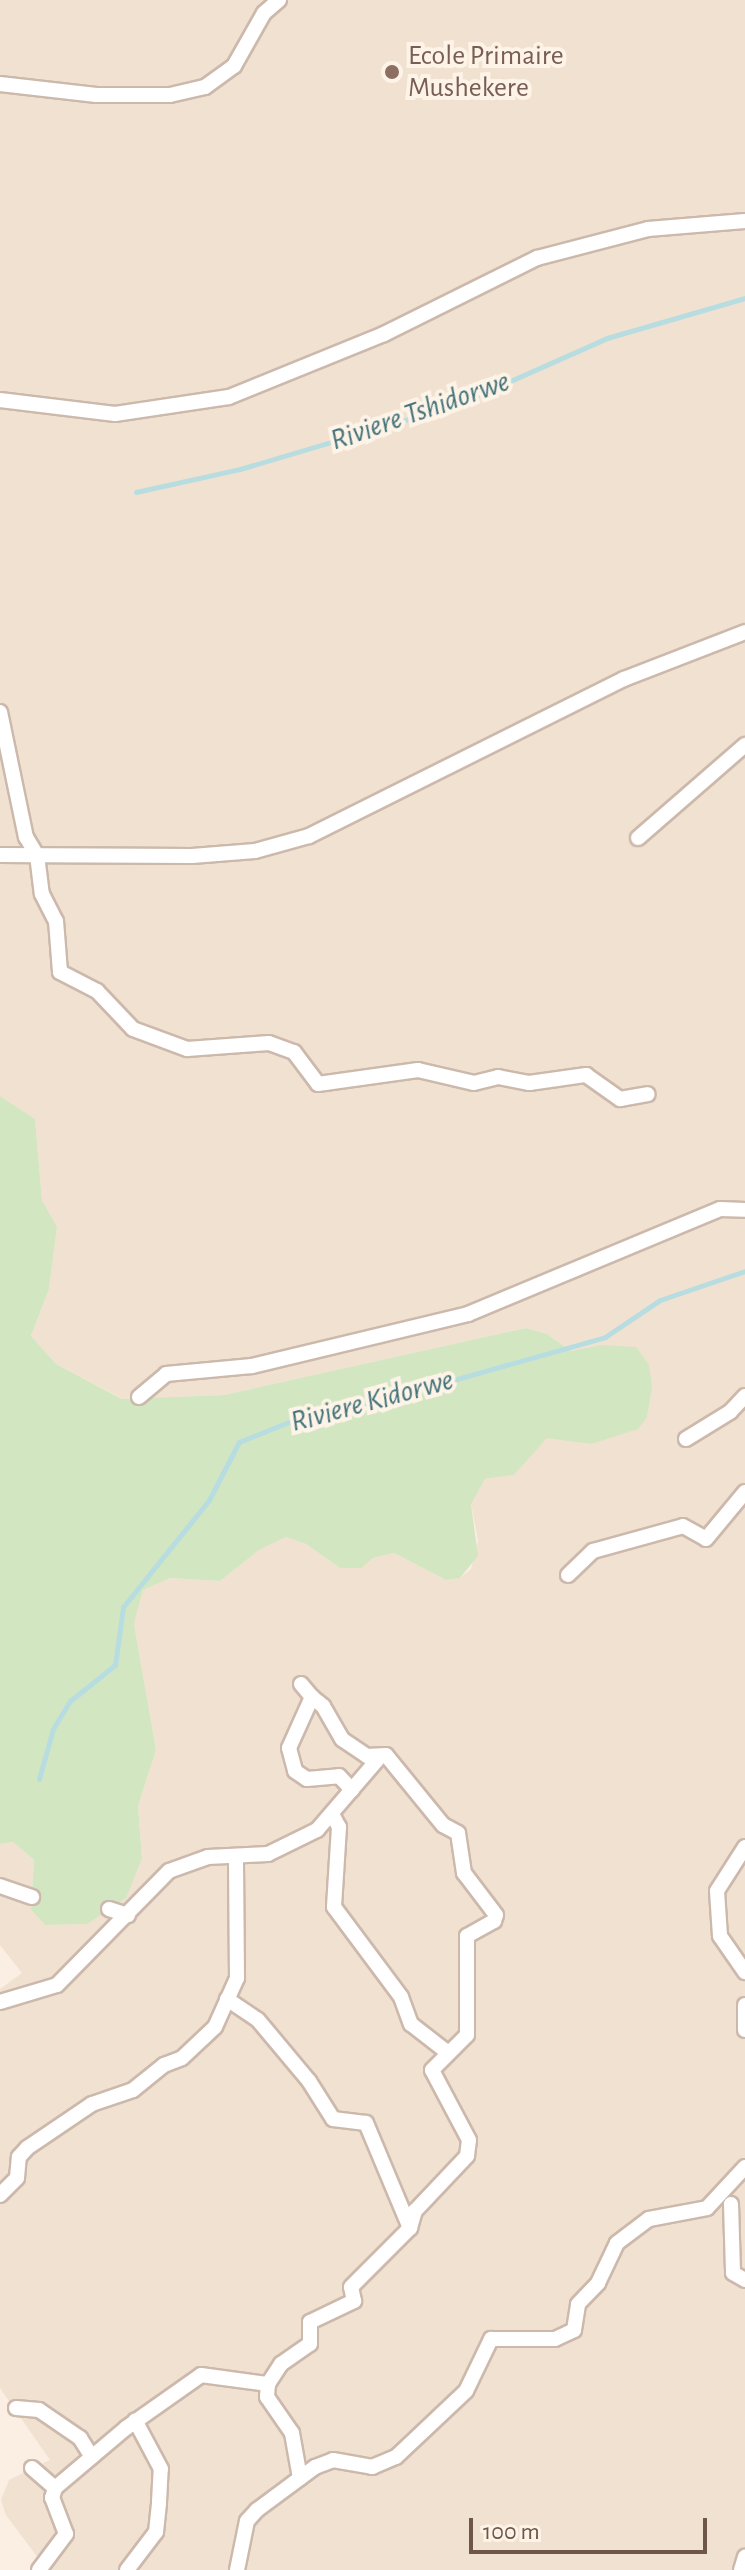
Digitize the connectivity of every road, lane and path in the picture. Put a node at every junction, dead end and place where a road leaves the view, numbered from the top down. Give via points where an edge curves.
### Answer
1 (279, 0) edge
2 (0, 84) edge
3 (745, 221) edge
4 (0, 400) edge
5 (745, 632) edge
6 (0, 712) edge
7 (745, 745) edge
8 (638, 838) dead end
9 (0, 855) edge
10 (37, 855) junction
11 (648, 1094) dead end
12 (744, 1209) edge
13 (745, 1396) edge
14 (139, 1397) dead end
15 (686, 1439) dead end
16 (745, 1492) edge
17 (568, 1575) dead end
18 (301, 1684) dead end
19 (312, 1697) junction
20 (378, 1759) junction
21 (352, 1790) junction
22 (332, 1814) junction
23 (745, 1847) edge
24 (236, 1858) junction
25 (0, 1886) edge
26 (32, 1897) dead end
27 (109, 1909) dead end
28 (128, 1915) junction
29 (745, 1972) edge
30 (227, 1999) junction
31 (0, 2002) edge
32 (745, 2005) edge
33 (745, 2030) edge
34 (447, 2052) junction
35 (17, 2167) junction
36 (745, 2167) edge
37 (0, 2172) edge
38 (0, 2195) edge
39 (731, 2204) edge
40 (410, 2228) junction
41 (745, 2280) edge
42 (268, 2384) junction
43 (16, 2408) dead end
44 (135, 2420) junction
45 (92, 2457) junction
46 (32, 2468) dead end
47 (300, 2478) junction
48 (55, 2488) junction
49 (745, 2557) edge
50 (39, 2570) edge
51 (127, 2570) edge
52 (237, 2570) edge
53 (741, 2570) edge

1 - 2 street via 264,13 234,66 205,87 170,95 96,95
3 - 4 street via 648,229 537,258 384,334 229,397 115,414
5 - 10 street via 624,679 309,836 255,851 192,856
6 - 10 street via 26,837
7 - 8 street
9 - 10 street
10 - 11 street via 42,894 56,921 60,972 97,991 133,1029 187,1049 269,1043 294,1052 318,1084 418,1070 474,1083 498,1077 529,1083 586,1075 620,1099
12 - 14 street via 720,1209 468,1314 252,1366 166,1374
13 - 15 street via 730,1412
16 - 17 street via 706,1539 683,1526 593,1551
18 - 19 street
19 - 20 street via 342,1739
19 - 21 street via 289,1748 295,1771 307,1779 339,1776
20 - 21 street
20 - 34 street via 386,1755 443,1825 458,1833 464,1873 496,1915 467,1936 467,2035
21 - 22 street
22 - 24 street via 290,1845
22 - 34 street via 339,1827 334,1907 401,1997 411,2024
23 - 29 street via 717,1891 720,1936
24 - 28 street via 208,1857 169,1871
24 - 30 street via 237,1978
25 - 26 street
27 - 28 street
28 - 31 street via 57,1985
30 - 35 street via 215,2027 182,2058 133,2090 79,2112 27,2148
30 - 40 street via 258,2020 333,2119 366,2123
32 - 33 street
34 - 40 street via 435,2062 433,2080 469,2140 467,2156 415,2211
35 - 37 street
35 - 38 street via 17,2178
36 - 39 street
39 - 41 street via 733,2273
39 - 47 street via 649,2219 617,2243 598,2283 578,2304 574,2330 555,2339 491,2339 466,2391 388,2463 372,2467 333,2460
40 - 42 street via 351,2287 354,2301 310,2322 310,2344 281,2364
42 - 44 street via 201,2375
42 - 47 street via 267,2397 292,2433
43 - 45 street via 39,2410 80,2438
44 - 45 street
44 - 51 street via 161,2469 156,2532
45 - 48 street
46 - 48 street
47 - 52 street via 247,2521
48 - 50 street via 52,2498 66,2534
49 - 53 street

